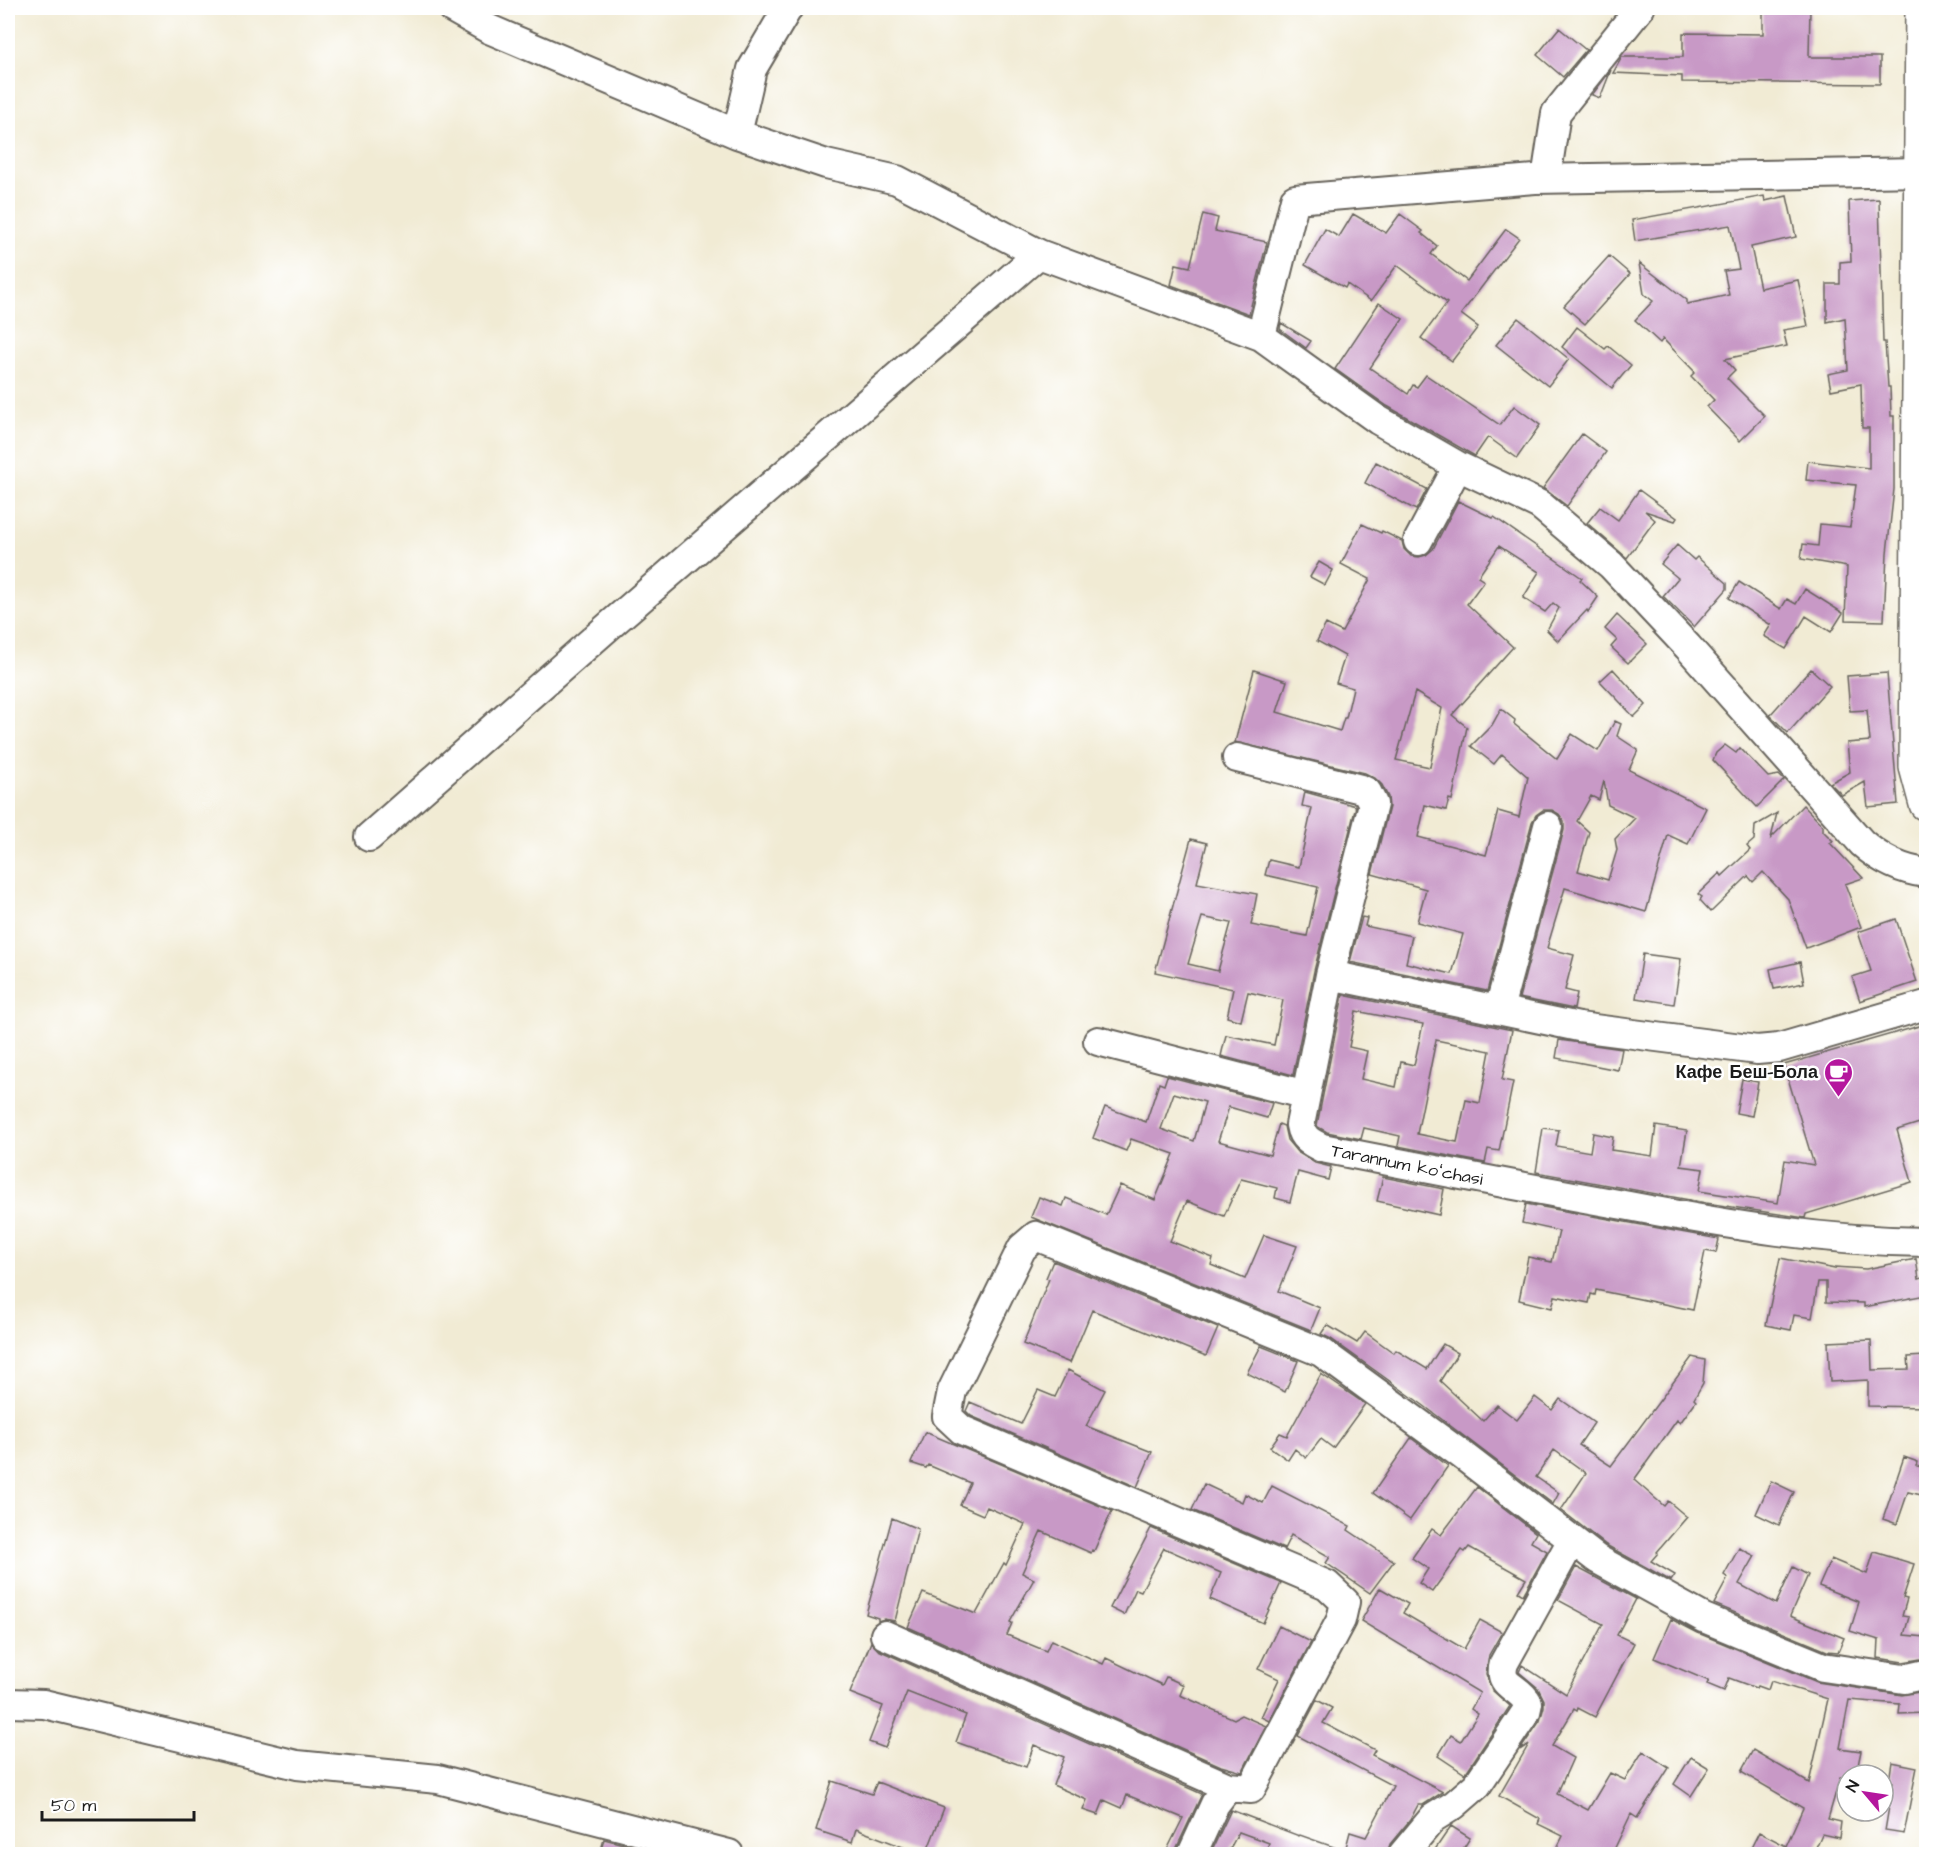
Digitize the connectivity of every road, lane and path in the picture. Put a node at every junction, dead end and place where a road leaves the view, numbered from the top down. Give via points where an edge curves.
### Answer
1 (452, 8) edge
2 (788, 8) edge
3 (1640, 8) edge
4 (1922, 8) edge
5 (736, 134) junction
6 (1924, 160) edge
7 (1546, 179) junction
8 (1039, 254) junction
9 (1261, 336) junction
10 (1458, 466) junction
11 (1418, 541) dead end
12 (1237, 758) dead end
13 (1926, 804) edge
14 (1548, 826) dead end
15 (369, 837) dead end
16 (1926, 873) edge
17 (1330, 975) junction
18 (1926, 1005) edge
19 (1499, 1009) junction
20 (1098, 1041) dead end
21 (1306, 1095) junction
22 (1926, 1242) edge
23 (1572, 1540) junction
24 (885, 1635) dead end
25 (1926, 1674) edge
26 (8, 1703) edge
27 (1228, 1787) junction
28 (729, 1854) edge
29 (1192, 1854) edge
30 (1403, 1854) edge

1 - 5 street via 489,29
2 - 5 street via 752,69
3 - 7 street via 1556,113
4 - 6 main road
5 - 8 street via 825,164 897,180
6 - 7 street
6 - 13 main road via 1916,768
7 - 9 street via 1295,199
8 - 9 street
8 - 15 street
9 - 10 street via 1378,420
10 - 11 street
10 - 16 street via 1540,505 1611,566 1862,843 1878,857 1908,871
12 - 17 street, Tarannum koʻchasi via 1361,789 1371,797 1373,804
14 - 19 street
17 - 19 street
17 - 21 street, Tarannum koʻchasi
18 - 19 street via 1779,1048 1757,1050 1579,1027
20 - 21 street
21 - 22 street, Tarannum koʻchasi via 1301,1132 1322,1148 1755,1229 1828,1238
23 - 25 street via 1597,1559 1704,1618 1822,1667 1904,1679
23 - 27 street via 1321,1352 1036,1236 1022,1248 952,1391 947,1416 963,1430 1327,1585 1345,1602 1341,1620 1251,1789
23 - 30 street via 1504,1663 1506,1683 1525,1696 1526,1712 1477,1785 1433,1818
24 - 27 street
26 - 28 street via 44,1704 297,1765 438,1779
27 - 29 street via 1215,1804

